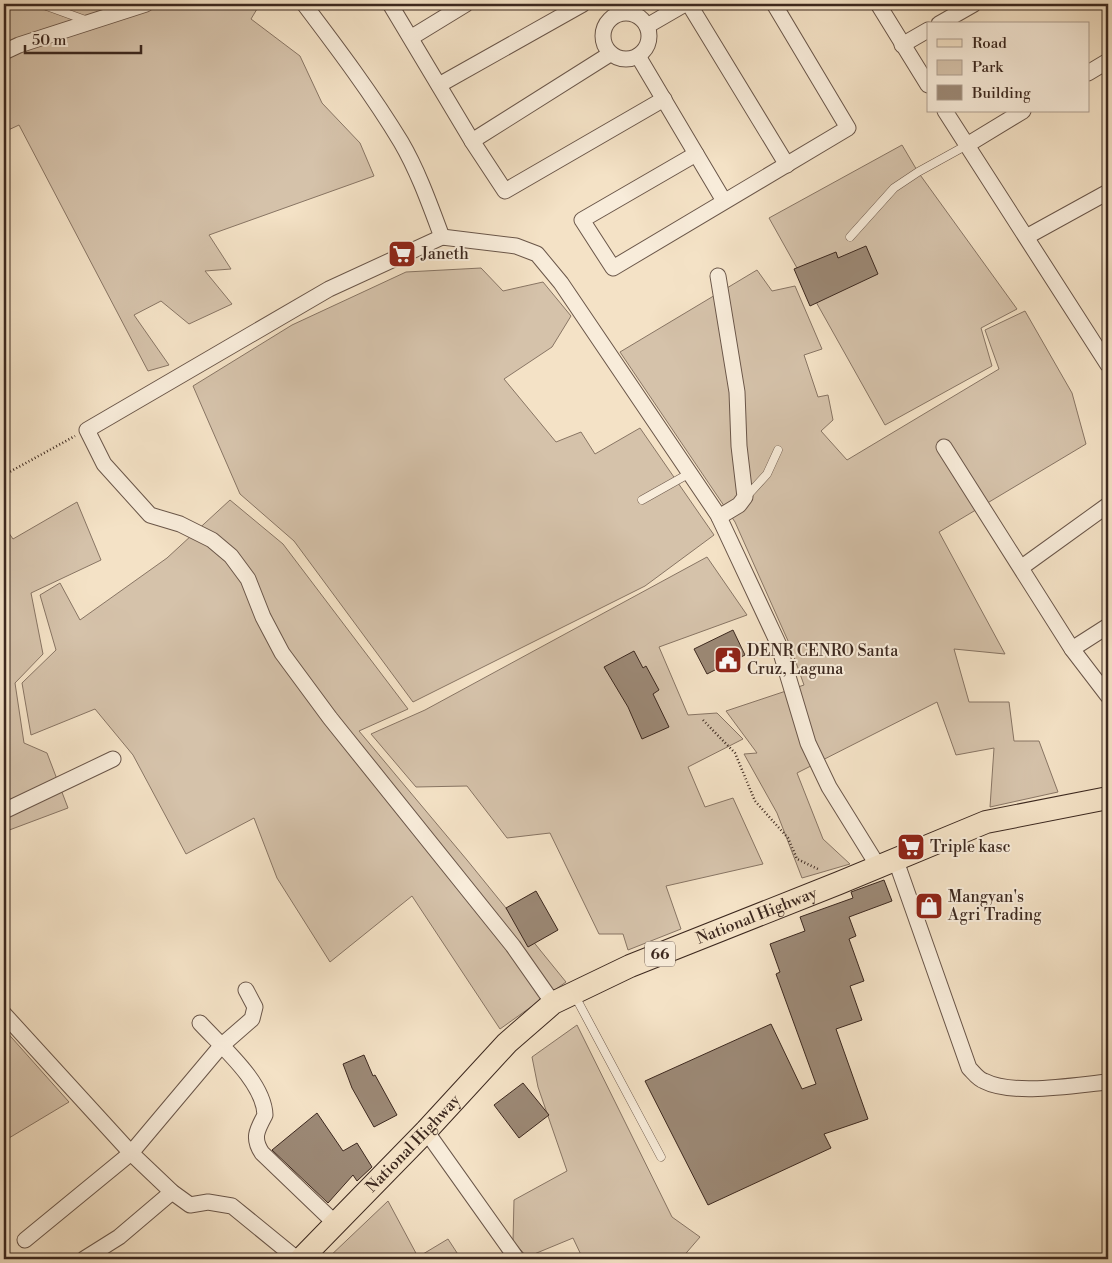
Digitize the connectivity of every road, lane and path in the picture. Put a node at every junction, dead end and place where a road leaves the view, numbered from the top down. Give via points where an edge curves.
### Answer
1 (41, 4) edge
2 (146, 4) edge
3 (304, 4) edge
4 (390, 4) edge
5 (466, 4) edge
6 (583, 4) edge
7 (685, 4) edge
8 (689, 4) edge
9 (774, 4) edge
10 (878, 4) edge
11 (974, 4) edge
12 (613, 9) edge
13 (90, 22) junction
14 (942, 22) edge
15 (647, 26) junction
16 (927, 31) edge
17 (412, 37) junction
18 (902, 45) junction
19 (4, 52) edge
20 (610, 54) junction
21 (638, 56) junction
22 (1108, 61) edge
23 (1090, 72) edge
24 (927, 83) edge
25 (439, 85) junction
26 (664, 99) junction
27 (946, 112) edge
28 (1021, 112) edge
29 (472, 140) junction
30 (966, 145) junction
31 (696, 154) junction
32 (787, 165) junction
33 (1108, 192) edge
34 (724, 201) junction
35 (1028, 236) junction
36 (442, 237) junction
37 (850, 237) dead end
38 (718, 276) dead end
39 (1106, 356) edge
40 (87, 430) junction
41 (944, 447) dead end
42 (778, 450) dead end
43 (690, 473) junction
44 (4, 475) edge
45 (746, 497) junction
46 (642, 500) dead end
47 (1108, 505) edge
48 (719, 517) junction
49 (1022, 567) junction
50 (1108, 626) edge
51 (1072, 649) junction
52 (1108, 696) edge
53 (703, 720) dead end
54 (113, 759) dead end
55 (1108, 798) edge
56 (4, 811) edge
57 (887, 862) junction
58 (839, 883) junction
59 (246, 990) dead end
60 (574, 993) junction
61 (553, 1003) junction
62 (4, 1014) edge
63 (200, 1023) dead end
64 (221, 1046) junction
65 (1108, 1082) edge
66 (426, 1131) junction
67 (131, 1153) junction
68 (661, 1157) dead end
69 (172, 1192) junction
70 (337, 1225) junction
71 (25, 1240) dead end
72 (84, 1259) edge
73 (297, 1259) edge
74 (301, 1259) edge
75 (517, 1259) edge

1 - 13 lane
2 - 13 street
3 - 36 street via 347,61 401,143
4 - 17 street
5 - 17 street
6 - 25 street
7 - 15 street
8 - 32 street
9 - 32 street via 848,128
10 - 18 street
11 - 14 street
12 - 15 street via 635,14
12 - 20 street via 603,30 604,43
13 - 19 street
15 - 21 street via 648,42
16 - 18 street
17 - 25 street
18 - 24 street
20 - 21 street via 623,59
20 - 29 street
21 - 26 street
22 - 23 street
25 - 29 street
26 - 29 street via 505,190
26 - 31 street
27 - 30 street
28 - 30 street
30 - 35 street
30 - 37 lane via 894,188
31 - 34 street
31 - 34 street via 582,220 613,268
32 - 34 street
33 - 35 street
35 - 39 street
36 - 40 street via 329,289
36 - 43 street via 516,246 537,254 561,283
38 - 45 street via 737,392 739,446
40 - 44 path
40 - 61 street via 104,464 150,515 180,524 212,540 231,556 248,579 282,653 330,718 513,946
41 - 49 street
42 - 45 lane via 767,474
43 - 46 lane
43 - 48 street
45 - 48 street via 740,505
47 - 49 street
48 - 57 street via 778,643 808,743 829,787
49 - 51 street
50 - 51 street
51 - 52 street
53 - 58 path via 735,753 755,801 788,838 797,859
54 - 56 street
55 - 57 main road, National Highway / 66 via 986,822
57 - 58 main road, National Highway / 66
57 - 65 street via 969,1068 981,1080 1005,1088
58 - 60 main road, National Highway / 66 via 630,966
59 - 64 street via 255,1007 252,1020
60 - 61 main road, National Highway / 66
60 - 68 lane
61 - 66 main road, National Highway / 66 via 507,1044
62 - 67 street
63 - 64 street
64 - 67 street
64 - 70 street via 244,1069 265,1109 255,1135 256,1144 287,1179
66 - 70 main road, National Highway / 66
66 - 75 street
67 - 69 street
67 - 71 street
69 - 72 street via 119,1237
69 - 73 street via 190,1205 208,1202 232,1206
70 - 74 main road, National Highway / 66

